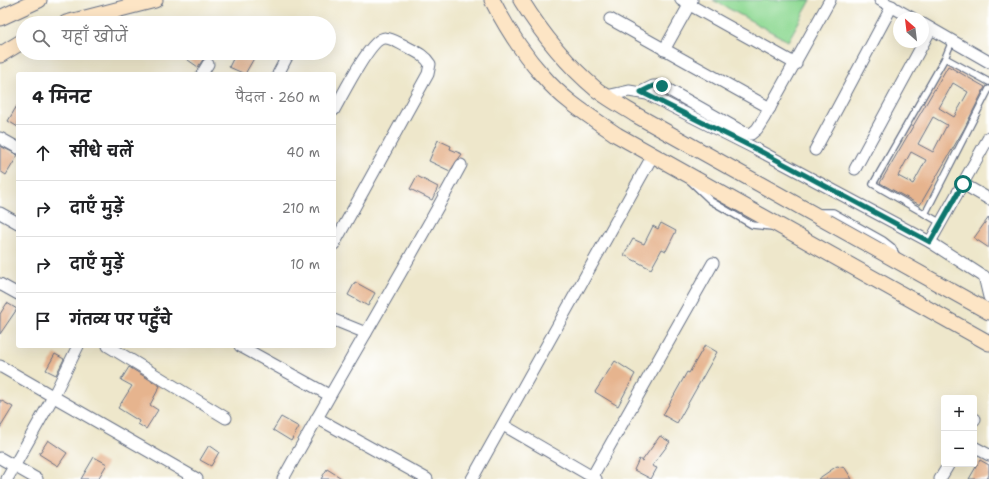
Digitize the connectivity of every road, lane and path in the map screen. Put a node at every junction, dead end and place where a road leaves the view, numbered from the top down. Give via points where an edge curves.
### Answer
1 (39, 0) edge
2 (155, 0) edge
3 (492, 0) edge
4 (521, 0) edge
5 (830, 0) edge
6 (880, 0) edge
7 (688, 2) edge
8 (892, 6) junction
9 (902, 12) edge
10 (93, 16) edge
11 (0, 18) edge
12 (610, 19) dead end
13 (929, 28) edge
14 (952, 41) junction
15 (16, 45) edge
16 (916, 48) edge
17 (664, 50) junction
18 (0, 55) edge
19 (945, 58) junction
20 (285, 60) edge
21 (989, 62) edge
22 (208, 64) dead end
23 (796, 64) junction
24 (203, 72) edge
25 (279, 72) edge
26 (989, 82) edge
27 (989, 90) edge
28 (641, 92) junction
29 (606, 96) junction
30 (336, 107) edge
31 (770, 108) junction
32 (989, 137) edge
33 (0, 138) edge
34 (16, 147) edge
35 (815, 150) dead end
36 (653, 155) junction
37 (461, 165) dead end
38 (855, 169) dead end
39 (963, 184) junction
40 (989, 198) edge
41 (0, 212) edge
42 (924, 214) junction
43 (16, 222) edge
44 (941, 223) junction
45 (336, 240) edge
46 (930, 242) junction
47 (713, 263) dead end
48 (986, 278) edge
49 (0, 284) edge
50 (16, 293) edge
51 (989, 297) edge
52 (989, 312) edge
53 (336, 321) edge
54 (366, 333) junction
55 (989, 343) edge
56 (77, 348) edge
57 (111, 348) edge
58 (244, 348) edge
59 (0, 366) edge
60 (330, 395) junction
61 (53, 397) junction
62 (226, 418) dead end
63 (317, 418) junction
64 (503, 425) junction
65 (977, 449) edge
66 (989, 455) edge
67 (0, 458) edge
68 (14, 466) junction
69 (947, 467) edge
70 (594, 478) edge
71 (8, 479) edge
72 (37, 479) edge
73 (197, 479) edge
74 (283, 479) edge
75 (427, 479) edge
76 (472, 479) edge
77 (940, 479) edge

1 - 11 street
2 - 10 street
3 - 36 street via 515,40 543,77 575,105 617,135
4 - 29 street via 537,26 568,64
5 - 23 street
6 - 8 street
7 - 17 street
7 - 23 street
8 - 9 street
8 - 35 street
12 - 17 street
13 - 14 street
14 - 19 lane
14 - 21 street
15 - 18 street
16 - 38 street
17 - 31 street
19 - 26 lane
19 - 42 lane via 873,184
20 - 25 street
22 - 24 street
23 - 31 street
27 - 42 lane
28 - 29 street
28 - 31 street via 653,86 662,86 747,134 757,129
28 - 46 street via 756,149
29 - 52 street
30 - 45 street via 368,52 380,39 392,40 424,56 430,64 428,74
32 - 39 street
33 - 34 street
36 - 55 street
36 - 64 street
37 - 54 street via 421,241
39 - 40 street
39 - 44 street
41 - 43 street
42 - 44 lane
44 - 46 street
46 - 48 street
47 - 70 street
48 - 51 street
49 - 50 street
53 - 54 street
54 - 60 street
56 - 61 street
57 - 62 street
58 - 60 street
59 - 61 street
60 - 63 street
61 - 68 street
61 - 73 street
63 - 74 street
63 - 75 street
64 - 70 street
64 - 76 street
65 - 66 street
67 - 68 street
68 - 71 street
68 - 72 street
69 - 77 street

